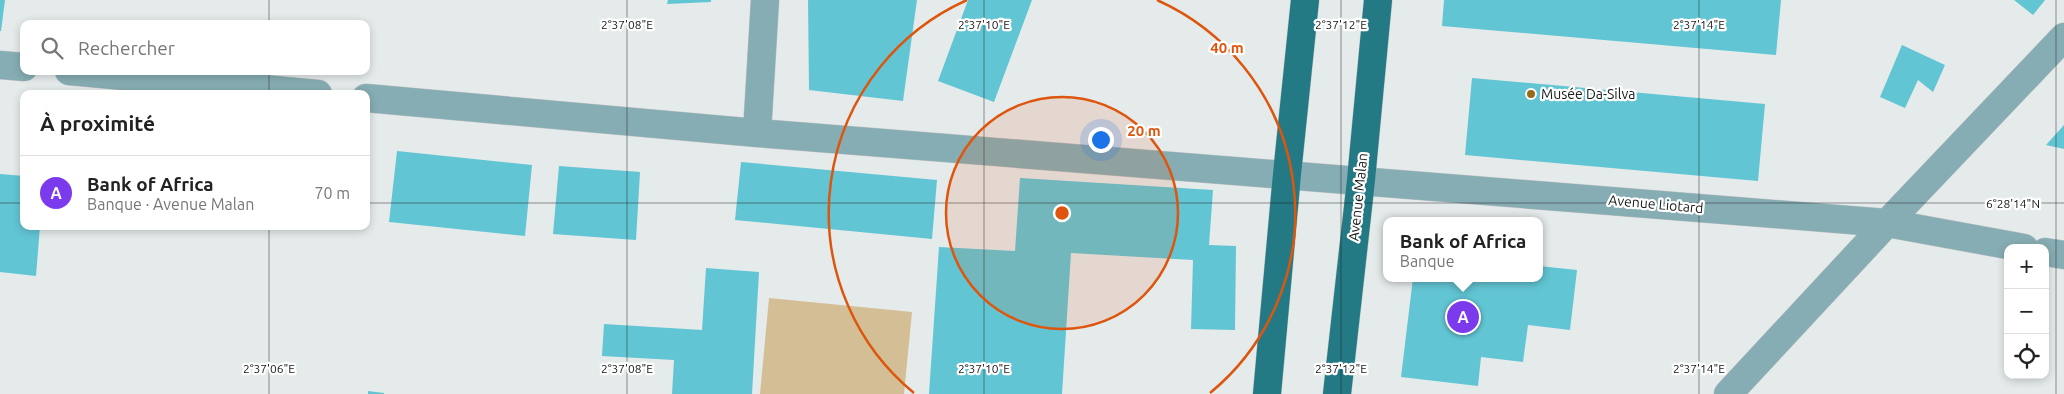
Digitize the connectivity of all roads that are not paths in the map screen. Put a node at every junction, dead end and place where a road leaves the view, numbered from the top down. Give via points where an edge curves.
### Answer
1 (765, 0) edge
2 (1305, 0) edge
3 (1378, 0) edge
4 (2064, 37) edge
5 (0, 65) edge
6 (20, 67) edge
7 (112, 75) edge
8 (275, 90) edge
9 (370, 98) edge
10 (757, 134) junction
11 (1287, 174) junction
12 (1361, 180) junction
13 (1887, 223) junction
14 (2004, 244) edge
15 (2049, 253) edge
16 (2064, 255) edge
17 (1267, 394) edge
18 (1337, 394) edge
19 (1728, 394) edge

1 - 10 street
2 - 11 main road
3 - 12 main road, Avenue Malan
4 - 13 street
5 - 6 street
7 - 8 street
9 - 10 street, Avenue Liotard
10 - 11 street, Avenue Liotard
11 - 12 street, Avenue Liotard
11 - 17 main road
12 - 13 street, Avenue Liotard
12 - 18 main road, Avenue Malan
13 - 14 street, Avenue Liotard
13 - 19 street
15 - 16 street

